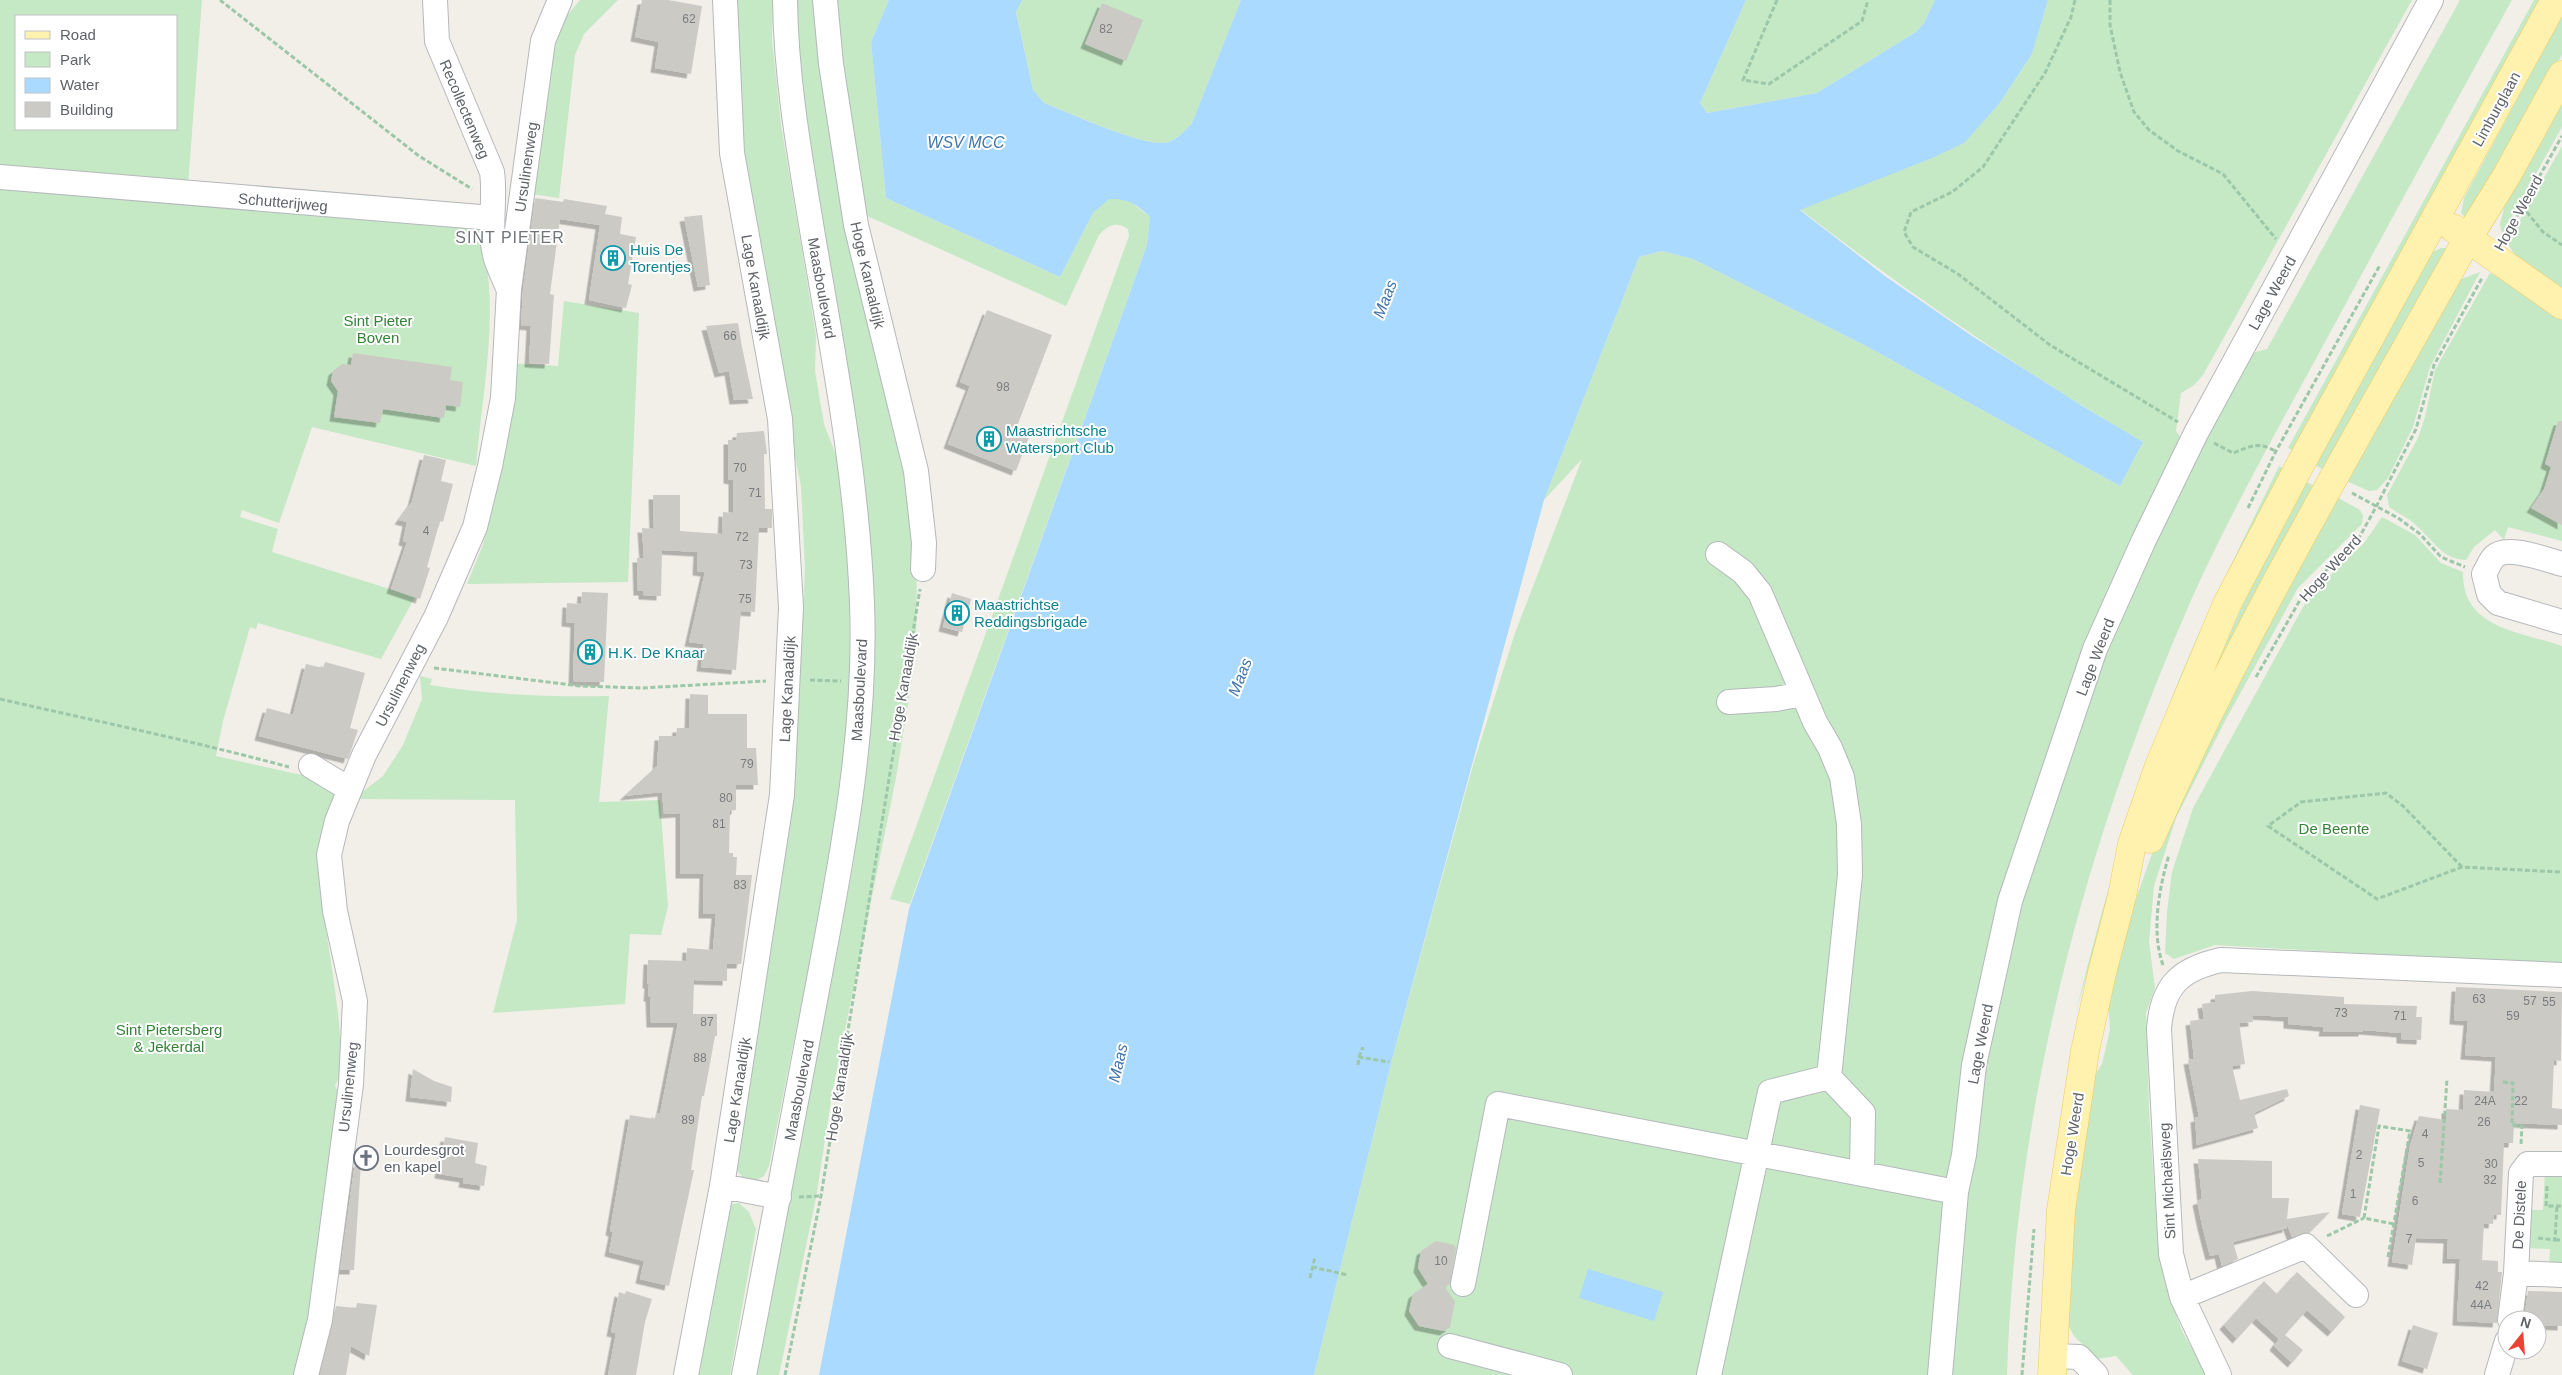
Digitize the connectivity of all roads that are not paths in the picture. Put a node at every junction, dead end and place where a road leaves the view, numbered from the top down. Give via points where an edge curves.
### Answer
1 (436, 0) edge
2 (560, 0) edge
3 (725, 0) edge
4 (785, 0) edge
5 (825, 0) edge
6 (2431, 0) edge
7 (2555, 0) edge
8 (2562, 75) edge
9 (0, 178) edge
10 (493, 211) junction
11 (2437, 218) junction
12 (2468, 238) junction
13 (509, 290) junction
14 (2562, 304) edge
15 (1718, 554) dead end
16 (2562, 564) edge
17 (923, 569) road end
18 (2562, 622) edge
19 (1802, 694) junction
20 (1729, 702) dead end
21 (311, 766) road end
22 (349, 789) junction
23 (2122, 896) junction
24 (2562, 975) edge
25 (1829, 1077) junction
26 (1757, 1153) junction
27 (2555, 1164) edge
28 (1862, 1173) junction
29 (722, 1186) junction
30 (1956, 1192) junction
31 (779, 1197) junction
32 (2516, 1273) junction
33 (2562, 1275) edge
34 (1463, 1284) dead end
35 (2356, 1295) dead end
36 (2182, 1297) junction
37 (2511, 1310) edge
38 (1450, 1346) dead end
39 (2502, 1360) edge
40 (2052, 1365) edge
41 (306, 1375) edge
42 (686, 1375) edge
43 (744, 1375) edge
44 (1560, 1375) edge
45 (1709, 1375) edge
46 (1940, 1375) edge
47 (2096, 1375) edge
48 (2219, 1375) edge
49 (2498, 1375) edge

1 - 10 street, Recollectenweg via 437,41 492,172
2 - 13 street, Ursulinenweg via 543,41
3 - 29 street, Lage Kanaaldijk via 732,153 780,419 791,608 782,794
4 - 31 street, Maasboulevard via 796,134 852,475 862,605 862,681 844,849
5 - 17 street, Hoge Kanaaldijk via 831,64 856,226 916,471 924,543
6 - 30 street, Lage Weerd via 2196,433 2095,649 2010,901 1974,1065 1964,1155
7 - 11 main road, Limburglaan
8 - 12 main road
9 - 10 street, Schutterijweg
10 - 13 street via 496,258
11 - 12 main road
11 - 23 main road, Hoge Weerd via 2226,604 2149,793 2132,844
12 - 14 main road
12 - 23 main road, Hoge Weerd via 2240,652 2191,747
13 - 22 street, Ursulinenweg via 503,398 475,527 436,617
15 - 19 street via 1743,572 1760,593
16 - 18 street via 2517,552 2504,552 2494,557 2484,574 2490,594 2498,603
19 - 20 street
19 - 25 street via 1842,777 1849,824 1850,874
21 - 22 street
22 - 41 street, Ursulinenweg via 329,855 334,911 355,1001 350,1084 320,1320
23 - 40 main road, Hoge Weerd via 2098,990 2073,1121 2060,1227
24 - 36 street, Sint Michaëlsweg via 2221,960 2198,966 2174,982 2165,997 2159,1029 2169,1233
25 - 26 street via 1770,1092
25 - 28 street via 1864,1113
26 - 28 street
26 - 34 street via 1498,1104
26 - 45 street
27 - 32 street, De Distele via 2528,1164 2521,1173
28 - 30 street
29 - 31 street
29 - 42 street, Lage Kanaaldijk
30 - 46 street, Lage Weerd
31 - 43 street, Maasboulevard
32 - 33 street
32 - 37 street, De Distele
35 - 36 street via 2306,1246
36 - 48 street, Sint Michaëlsweg
38 - 44 street
39 - 49 street
40 - 47 street via 2079,1357

